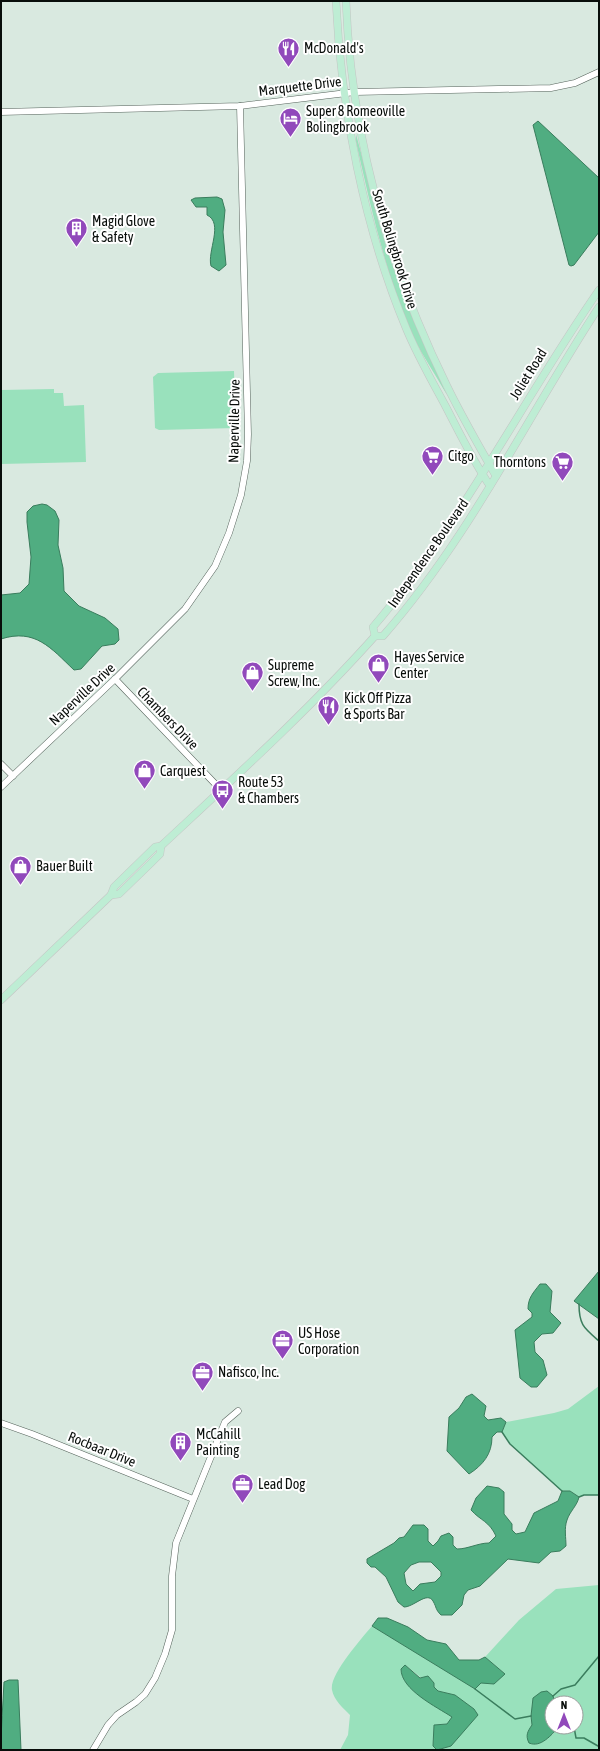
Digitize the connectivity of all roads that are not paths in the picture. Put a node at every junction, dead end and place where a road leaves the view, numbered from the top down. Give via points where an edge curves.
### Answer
1 (336, 1) edge
2 (346, 1) edge
3 (599, 72) edge
4 (344, 92) junction
5 (355, 92) junction
6 (240, 106) junction
7 (1, 112) edge
8 (599, 290) edge
9 (599, 307) edge
10 (488, 462) junction
11 (482, 474) junction
12 (496, 476) junction
13 (490, 486) junction
14 (375, 636) junction
15 (115, 679) junction
16 (1, 764) edge
17 (13, 776) junction
18 (1, 787) edge
19 (220, 790) junction
20 (1, 1000) edge
21 (238, 1411) dead end
22 (1, 1423) edge
23 (193, 1499) junction
24 (93, 1750) edge

1 - 4 main road, South Bolingbrook Drive
2 - 5 main road, South Bolingbrook Drive
3 - 5 street, Marquette Drive via 575,83 551,88
4 - 5 street, Marquette Drive
4 - 6 street, Marquette Drive
4 - 11 main road, South Bolingbrook Drive via 365,197 399,310 423,362
5 - 10 main road, South Bolingbrook Drive via 370,175 387,240 446,385
6 - 7 street, Marquette Drive
6 - 15 street, Naperville Drive via 248,434 247,461 241,495 215,566 185,609
8 - 10 main road, Joliet Road
9 - 12 main road, Joliet Road
10 - 11 main road, Joliet Road
10 - 12 main road, South Bolingbrook Drive
11 - 13 main road, South Bolingbrook Drive
11 - 14 main road, Independence Boulevard via 438,542 373,628
12 - 13 main road, Independence Boulevard
13 - 14 main road, Independence Boulevard via 457,539 420,590 383,636
14 - 19 main road, Independence Boulevard via 323,692
15 - 17 street, Naperville Drive
15 - 19 street, Chambers Drive
16 - 17 street
17 - 18 street, Naperville Drive
19 - 20 main road, Independence Boulevard via 161,846 155,847 114,887 110,895
21 - 23 street via 225,1422
22 - 23 street, Rocbaar Drive
23 - 24 street via 173,1558 172,1630 165,1654 145,1694 117,1714

